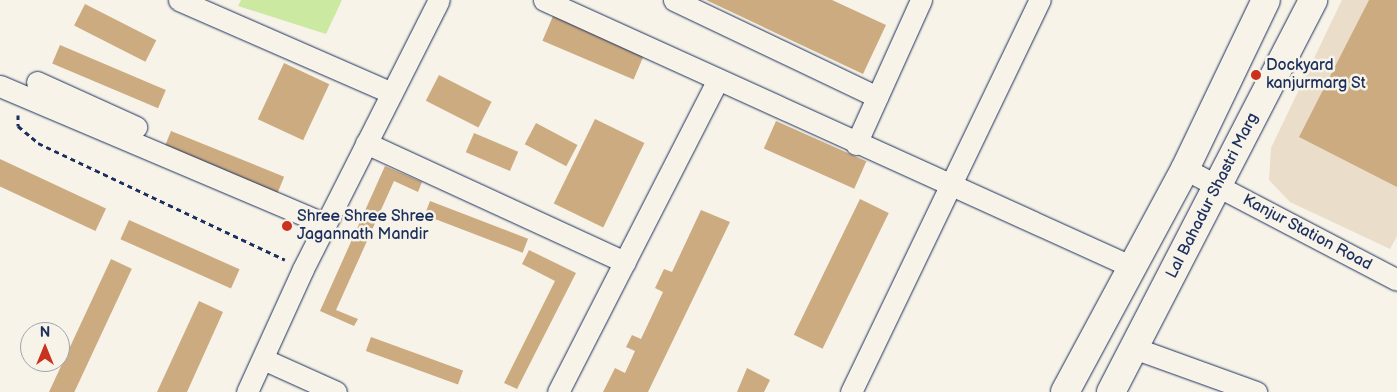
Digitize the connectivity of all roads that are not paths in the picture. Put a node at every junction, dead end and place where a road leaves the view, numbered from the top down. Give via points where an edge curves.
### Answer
1 (179, 0) edge
2 (439, 0) edge
3 (674, 0) edge
4 (921, 0) edge
5 (1040, 0) edge
6 (1266, 0) edge
7 (1313, 0) edge
8 (554, 2) edge
9 (718, 80) junction
10 (0, 86) edge
11 (392, 93) junction
12 (877, 97) junction
13 (113, 125) junction
14 (136, 127) dead end
15 (366, 143) junction
16 (856, 144) junction
17 (1185, 169) junction
18 (950, 187) junction
19 (1218, 187) junction
20 (325, 224) junction
21 (625, 262) junction
22 (1130, 266) junction
23 (1397, 280) edge
24 (1134, 348) junction
25 (263, 359) junction
26 (247, 392) edge
27 (336, 392) edge
28 (558, 392) edge
29 (851, 392) edge
30 (1066, 392) edge
31 (1111, 392) edge
32 (1256, 392) edge

1 - 11 street
2 - 11 street
3 - 12 street
4 - 12 street
5 - 18 street
6 - 17 main road
7 - 19 main road, Lal Bahadur Shastri Marg
8 - 9 street
9 - 16 street
9 - 21 street
10 - 13 street via 31,90
11 - 15 street
12 - 16 street
13 - 14 street
13 - 20 street
15 - 20 street
15 - 21 street
16 - 18 street
17 - 19 street, Kanjur Station Road
17 - 22 main road
18 - 22 street
18 - 29 street
19 - 23 street, Kanjur Station Road
19 - 24 main road, Lal Bahadur Shastri Marg
20 - 25 street
21 - 28 street
22 - 30 main road
24 - 31 main road, Lal Bahadur Shastri Marg
24 - 32 street
25 - 26 street
25 - 27 street

